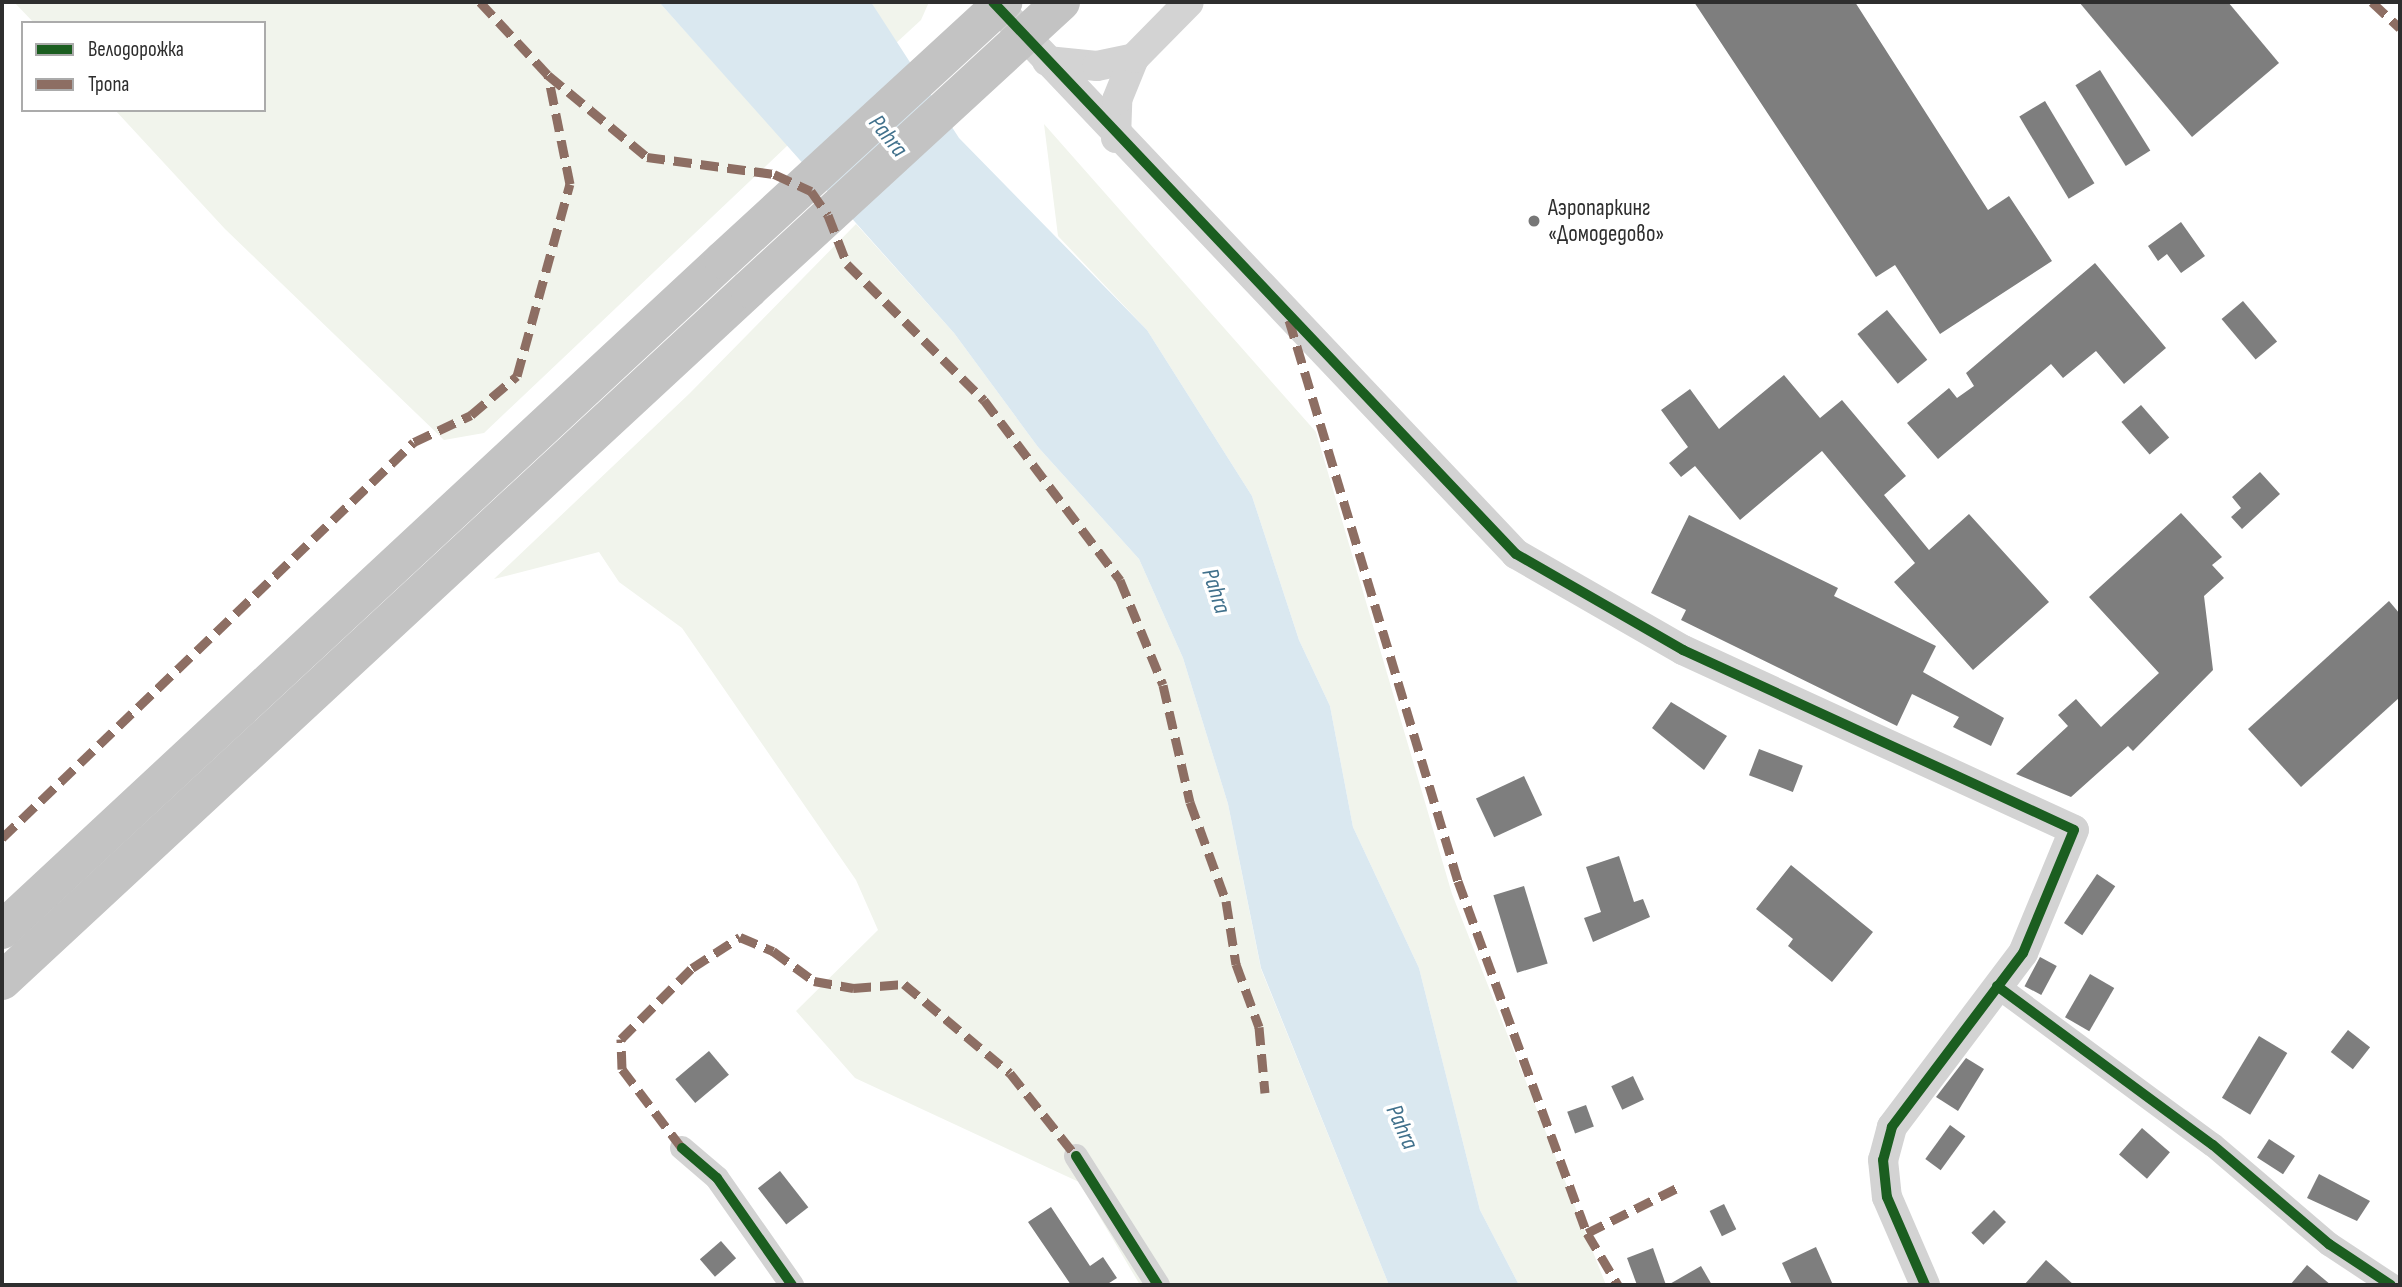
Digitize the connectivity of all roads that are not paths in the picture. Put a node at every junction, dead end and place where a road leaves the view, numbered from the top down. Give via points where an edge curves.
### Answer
1 (993, 2) edge
2 (1004, 2) edge
3 (1061, 2) edge
4 (1189, 2) edge
5 (1134, 58) junction
6 (1047, 61) junction
7 (1116, 138) junction
8 (2, 930) edge
9 (2, 981) edge
10 (1997, 986) junction
11 (682, 1149) dead end
12 (1076, 1156) dead end
13 (792, 1285) edge
14 (1158, 1285) edge
15 (1926, 1285) edge
16 (2391, 1285) edge

1 - 6 street
2 - 8 highway, bridge
3 - 9 highway, bridge
4 - 5 street
5 - 6 street via 1097,66
5 - 7 street via 1117,100
6 - 7 street
7 - 10 street via 1516,554 1683,650 2074,830 2023,953
10 - 15 street via 1920,1083 1892,1128 1883,1160 1887,1197
10 - 16 street via 2213,1145 2329,1244
11 - 13 street via 717,1178
12 - 14 street

